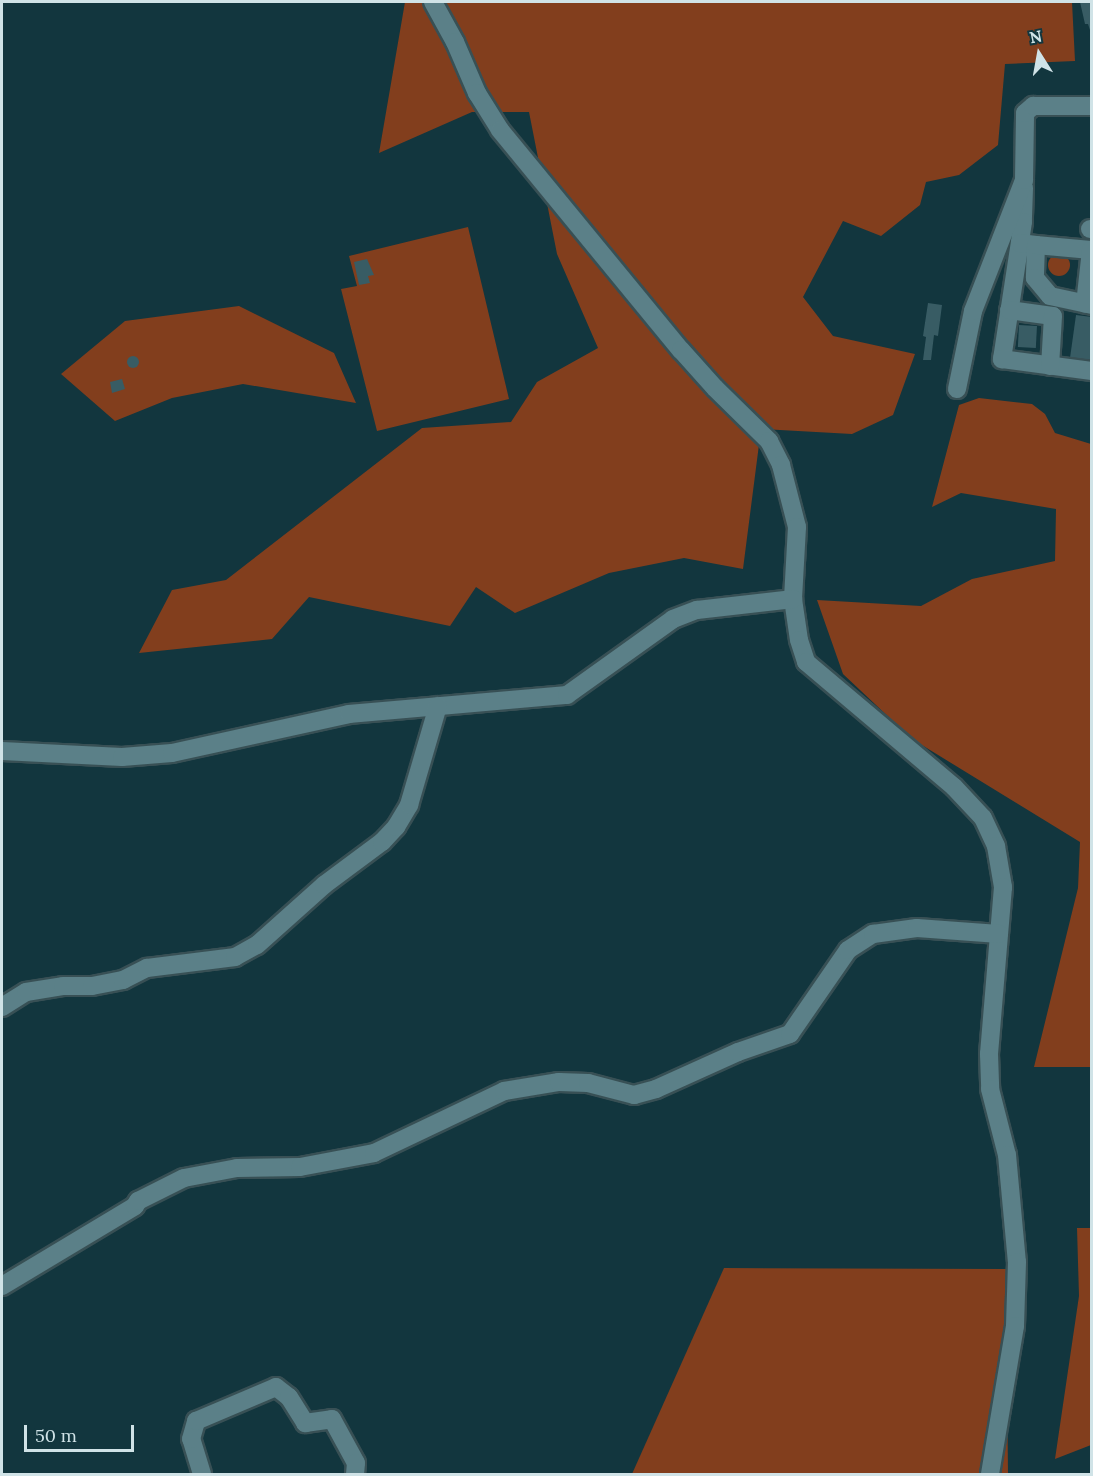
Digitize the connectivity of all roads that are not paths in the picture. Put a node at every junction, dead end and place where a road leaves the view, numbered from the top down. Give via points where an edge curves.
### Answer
1 (433, 2) edge
2 (1092, 106) edge
3 (1024, 180) junction
4 (1091, 234) edge
5 (1028, 244) junction
6 (1091, 250) edge
7 (1088, 305) edge
8 (1009, 310) junction
9 (1050, 366) junction
10 (1092, 371) edge
11 (957, 390) dead end
12 (793, 599) junction
13 (438, 706) junction
14 (2, 751) edge
15 (999, 934) junction
16 (2, 1007) edge
17 (2, 1286) edge
18 (202, 1474) edge
19 (355, 1474) edge
20 (990, 1474) edge

1 - 12 street via 477,93 500,130 681,350 769,441 781,465 796,527
2 - 3 street via 1027,108
3 - 5 street
3 - 11 street via 973,311
4 - 6 street
5 - 6 street
5 - 7 street via 1040,287 1050,296
5 - 8 street
6 - 7 street
8 - 9 street via 1053,316
8 - 9 street via 1002,359
9 - 10 street
12 - 13 street via 696,610 673,619 567,695
12 - 15 street via 806,662 954,788 982,818 996,846 1003,887
13 - 14 street via 349,714 172,753 122,757
13 - 16 street via 409,805 396,827 257,945 235,957 147,968 113,982 26,992
15 - 17 street via 917,928 873,934 848,950 834,966 790,1034 738,1052 656,1089 634,1095 588,1083 560,1082 504,1091 374,1153 300,1167 237,1168 184,1179 138,1201
15 - 20 street via 989,1054 990,1089 1007,1155 1017,1262 1015,1326
18 - 19 street via 191,1439 196,1421 276,1387 290,1397 305,1423 332,1419 356,1464

